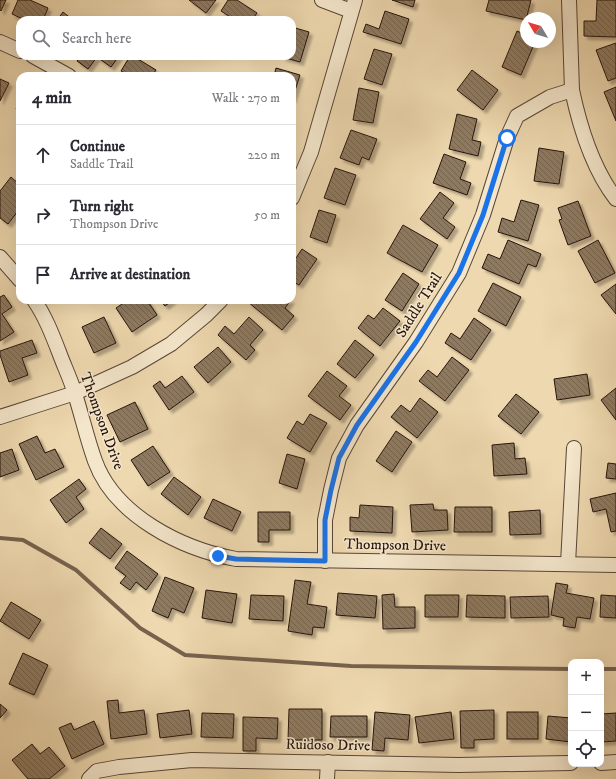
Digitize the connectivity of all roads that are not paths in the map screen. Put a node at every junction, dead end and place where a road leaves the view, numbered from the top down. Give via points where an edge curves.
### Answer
1 (322, 0) edge
2 (569, 0) edge
3 (353, 5) edge
4 (0, 42) edge
5 (16, 49) edge
6 (40, 60) edge
7 (62, 72) edge
8 (572, 90) junction
9 (296, 188) edge
10 (616, 199) edge
11 (0, 257) edge
12 (16, 275) edge
13 (36, 304) edge
14 (217, 304) edge
15 (75, 393) junction
16 (0, 417) edge
17 (574, 448) dead end
18 (325, 561) junction
19 (568, 564) junction
20 (616, 565) edge
21 (328, 762) junction
22 (616, 762) edge
23 (568, 763) edge
24 (604, 763) edge
25 (89, 779) edge
26 (327, 779) edge

1 - 3 street
2 - 8 street
3 - 9 street via 311,152
4 - 5 street
6 - 7 street
8 - 10 street via 592,160 608,190
8 - 18 street, Saddle Trail via 550,97 517,116 507,138 483,215 459,273 416,342 357,425 339,458 325,520
11 - 12 street
13 - 15 street, Thompson Drive via 50,328
14 - 15 street via 188,330 152,356
15 - 16 street
15 - 18 street, Thompson Drive via 96,462 106,482 120,500 154,528 174,539 218,556 236,559
17 - 19 street
18 - 19 street, Thompson Drive
19 - 20 street, Thompson Drive
21 - 23 street, Ruidoso Drive via 459,765
21 - 25 street, Ruidoso Drive via 192,760 119,767 98,771
21 - 26 street
22 - 24 street

